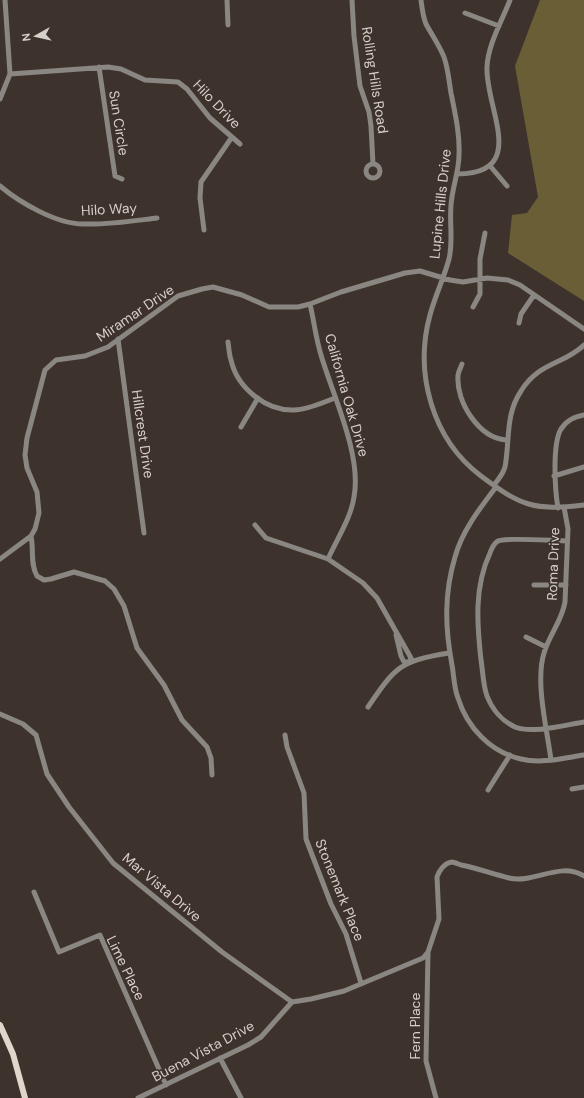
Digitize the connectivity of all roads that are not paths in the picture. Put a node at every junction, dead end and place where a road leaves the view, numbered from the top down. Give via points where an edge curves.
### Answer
1 (5, 0) edge
2 (227, 0) edge
3 (352, 0) edge
4 (421, 0) edge
5 (510, 0) edge
6 (465, 13) dead end
7 (228, 25) dead end
8 (499, 26) junction
9 (99, 67) junction
10 (10, 74) junction
11 (0, 98) edge
12 (232, 137) junction
13 (240, 144) dead end
14 (373, 164) dead end
15 (491, 167) junction
16 (457, 174) junction
17 (122, 180) dead end
18 (0, 186) edge
19 (507, 186) dead end
20 (157, 218) dead end
21 (204, 230) dead end
22 (485, 233) dead end
23 (442, 278) junction
24 (479, 280) junction
25 (534, 295) junction
26 (310, 304) junction
27 (473, 307) dead end
28 (519, 323) dead end
29 (584, 329) edge
30 (118, 339) junction
31 (228, 342) dead end
32 (584, 345) edge
33 (462, 364) dead end
34 (258, 398) junction
35 (335, 398) junction
36 (584, 415) edge
37 (241, 427) dead end
38 (506, 440) junction
39 (584, 467) edge
40 (554, 476) junction
41 (495, 486) junction
42 (584, 505) edge
43 (564, 507) junction
44 (558, 508) junction
45 (255, 525) dead end
46 (144, 533) dead end
47 (31, 536) junction
48 (567, 541) junction
49 (0, 559) edge
50 (328, 559) junction
51 (534, 585) dead end
52 (566, 585) junction
53 (396, 635) junction
54 (526, 637) dead end
55 (546, 647) junction
56 (449, 653) junction
57 (406, 662) junction
58 (368, 707) dead end
59 (0, 714) edge
60 (584, 722) edge
61 (546, 727) junction
62 (285, 735) dead end
63 (510, 755) junction
64 (584, 755) edge
65 (551, 760) junction
66 (212, 775) dead end
67 (584, 787) edge
68 (572, 789) dead end
69 (488, 790) dead end
70 (584, 876) edge
71 (34, 892) dead end
72 (428, 952) junction
73 (361, 984) junction
74 (292, 1002) junction
75 (0, 1025) edge
76 (220, 1058) junction
77 (166, 1085) junction
78 (25, 1098) edge
79 (138, 1098) edge
80 (241, 1098) edge
81 (436, 1098) edge

1 - 10 street
2 - 7 street
3 - 14 street, Rolling Hills Road via 360,86 369,112
4 - 16 street, Lupine Hills Drive via 426,23 446,64 458,132
5 - 8 street
6 - 8 street
8 - 15 street via 487,65 500,146
9 - 10 street, Hilo Drive
9 - 12 street, Hilo Drive via 121,69 145,80 178,82 187,89 210,118
9 - 17 street, Sun Circle via 115,176
10 - 11 street
12 - 13 street, Hilo Drive
12 - 21 street via 201,182
15 - 16 street via 480,172
15 - 19 street
16 - 23 street, Lupine Hills Drive via 450,218 451,248
18 - 20 street, Hilo Way via 26,205 78,224 119,223
22 - 24 street
23 - 24 street, Miramar Drive via 463,282
23 - 26 street, Miramar Drive via 420,271 405,273
23 - 41 street, Lupine Hills Drive via 425,336 430,399 440,427 450,444 472,469
24 - 25 street, Miramar Drive via 508,280
24 - 27 street via 480,294
25 - 28 street via 521,314
25 - 29 street, Miramar Drive
26 - 30 street, Miramar Drive via 298,307 269,307 228,290 213,287 202,289 178,296
26 - 35 street, California Oak Drive
30 - 46 street, Hillcrest Drive
30 - 47 street, Miramar Drive via 85,356 56,360 43,374 25,455 40,505
31 - 34 street via 231,362 241,382
32 - 38 street via 568,357 542,369 529,380 509,417
33 - 38 street via 458,375 464,404 487,434 499,440
34 - 35 street via 272,407 294,410
34 - 37 street
35 - 50 street, California Oak Drive via 354,455 356,476 354,498 347,519
36 - 40 street via 569,420 561,429
38 - 41 street via 504,468
39 - 40 street
40 - 44 street
41 - 44 street, Lupine Hills Drive via 519,501 540,508
41 - 56 street via 462,537 455,556 447,587
42 - 43 street, Lupine Hills Drive
43 - 44 street, Lupine Hills Drive
43 - 48 street, Roma Drive via 568,529
45 - 50 street via 266,538
47 - 49 street
47 - 66 street via 32,568 37,576 44,580 74,572 105,581 114,589 124,606 137,648 164,685 182,720 207,747 211,758
48 - 52 street, Roma Drive
48 - 61 street via 509,538 497,541 484,567 479,590 478,636 487,697 501,718 514,726 524,730
50 - 53 street via 363,583 372,593 386,612
51 - 52 street
52 - 55 street, Roma Drive via 563,614
53 - 57 street via 401,656
53 - 57 street via 411,658
54 - 55 street
55 - 61 street, Roma Drive via 540,678
56 - 57 street
56 - 63 street via 458,698 466,718 479,735 492,746
57 - 58 street via 387,678
59 - 74 street, Mar Vista Drive via 23,724 36,735 47,774 69,807 114,862 222,952
60 - 61 street
61 - 65 street, Roma Drive
62 - 73 street, Stonemark Place via 304,793 306,839 331,904 346,934
63 - 65 street via 521,759
63 - 69 street
64 - 65 street
67 - 68 street
70 - 72 street via 568,870 516,879 452,862 439,871 437,877 439,920
71 - 77 street, Lime Place via 60,952 100,935
72 - 73 street via 414,962
72 - 81 street, Fern Place via 426,1061
73 - 74 street via 333,994
74 - 76 street, Buena Vista Drive via 261,1037
75 - 78 main road via 14,1054
76 - 77 street, Buena Vista Drive
76 - 80 street
77 - 79 street, Buena Vista Drive

